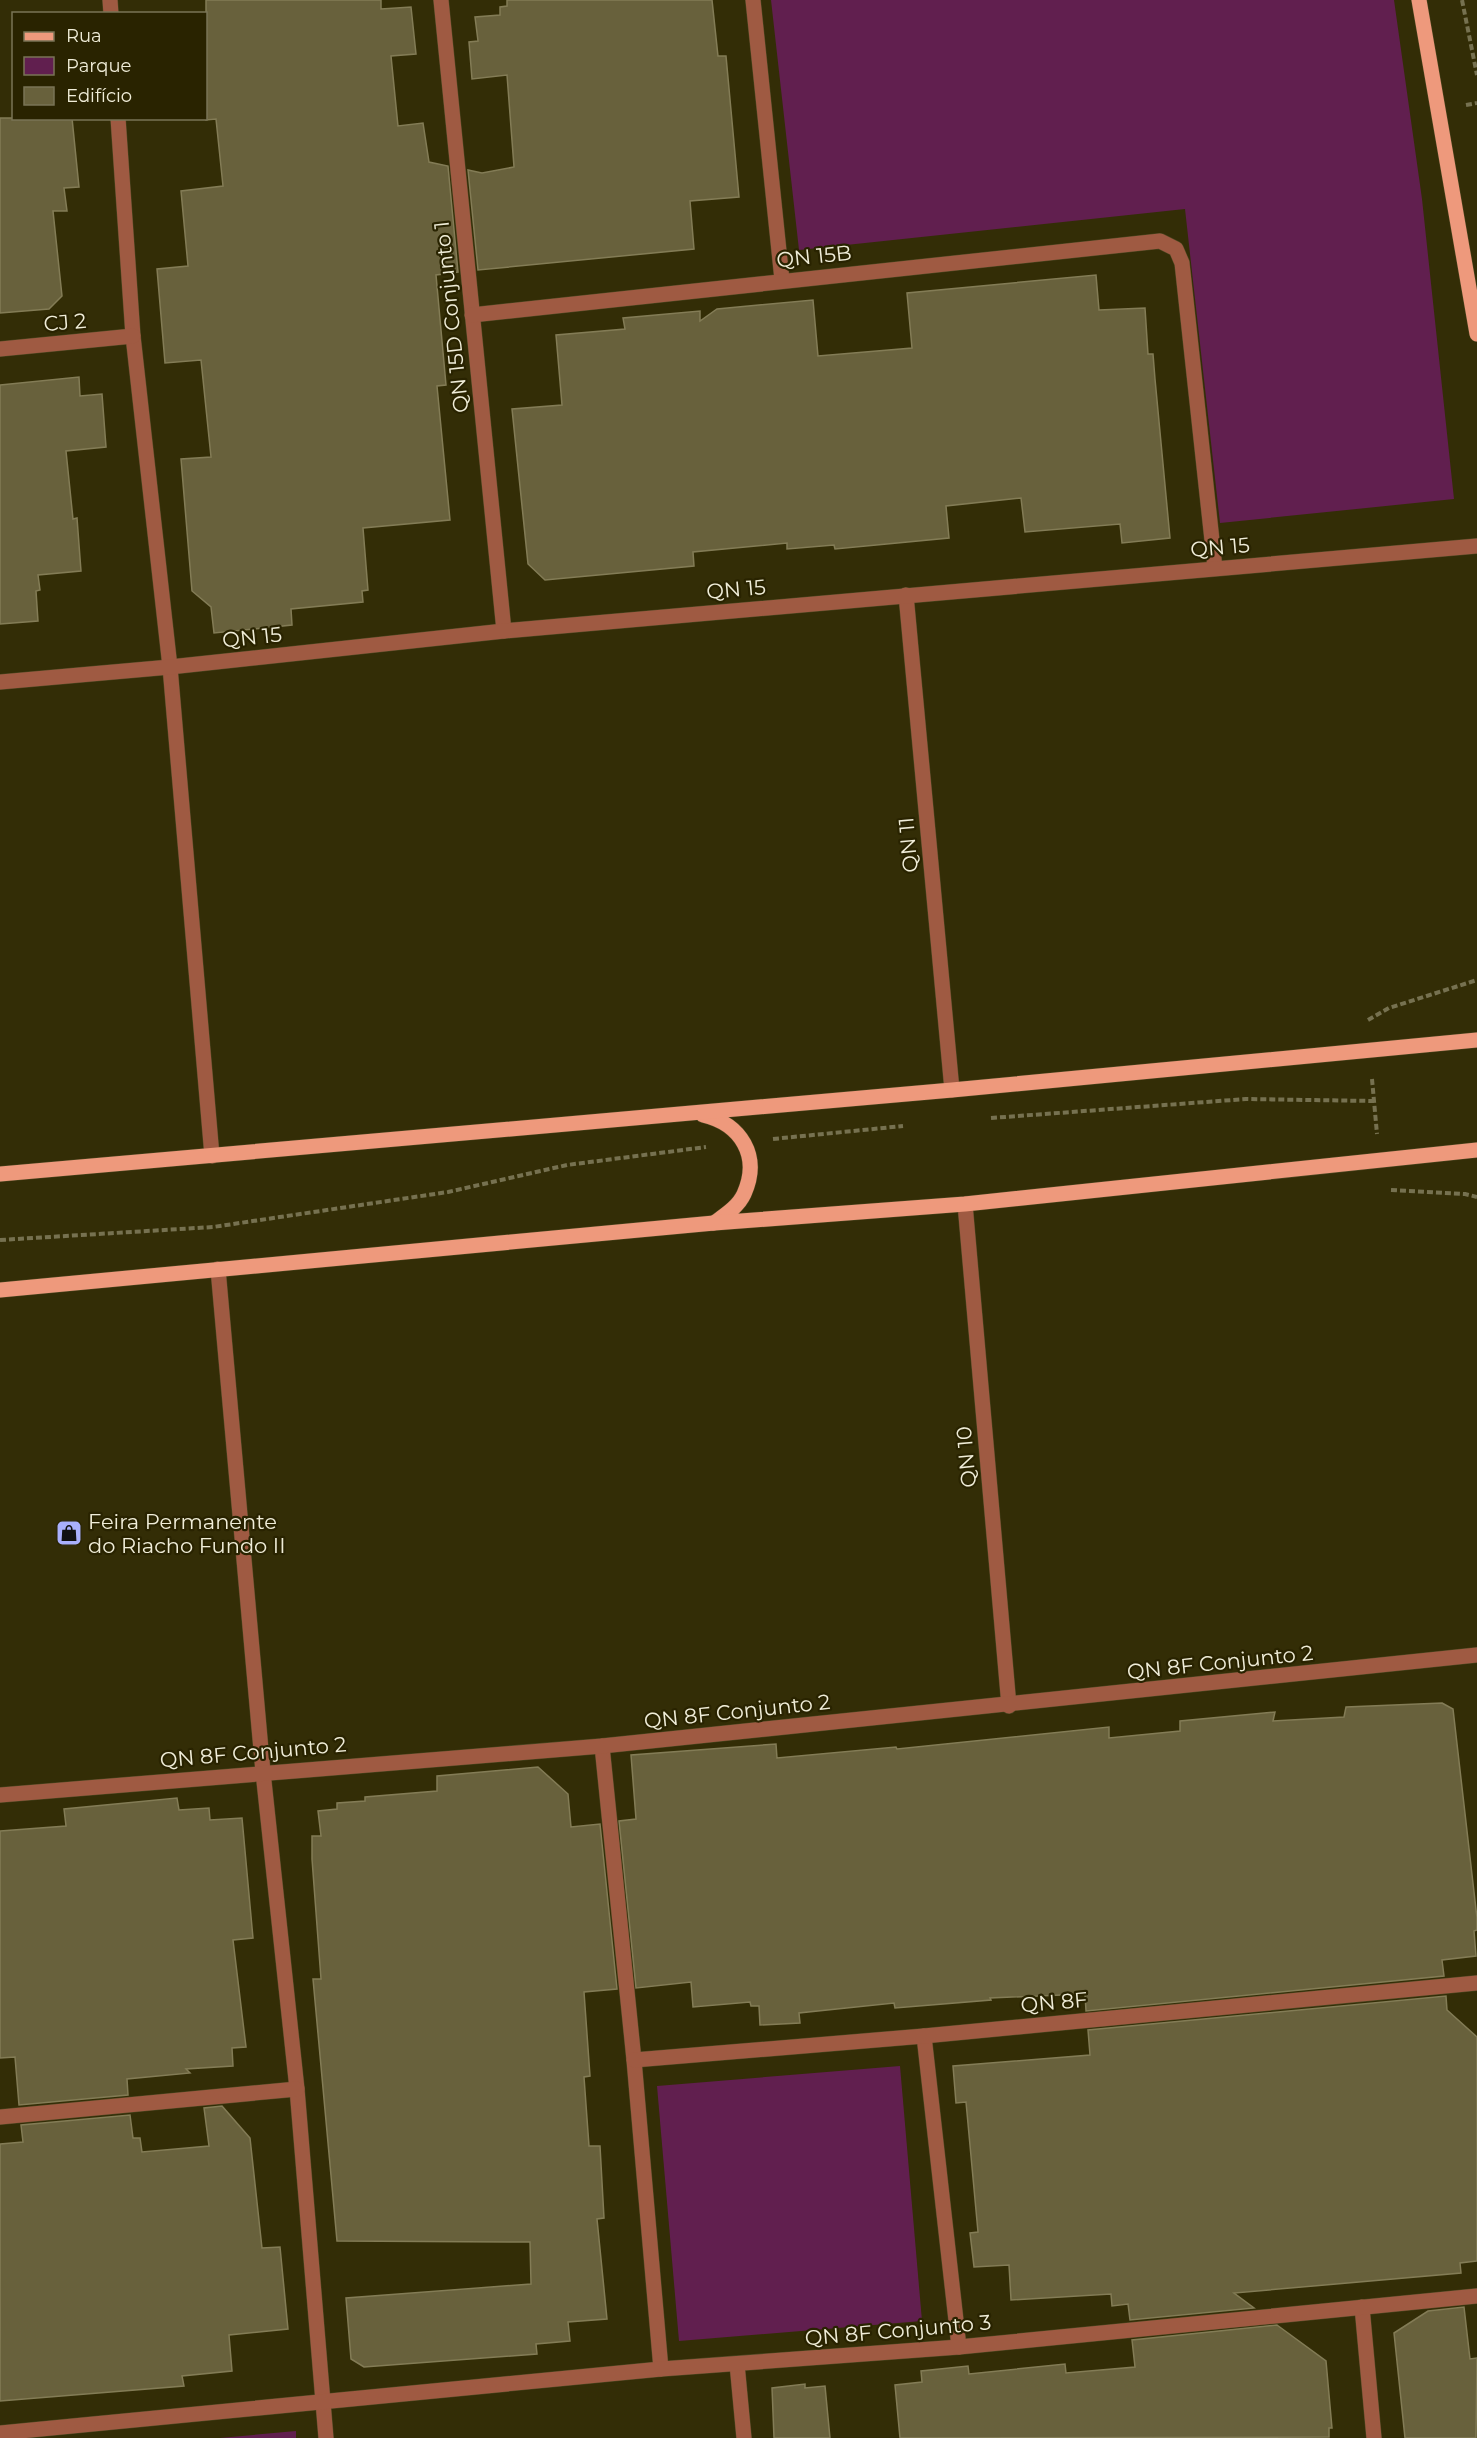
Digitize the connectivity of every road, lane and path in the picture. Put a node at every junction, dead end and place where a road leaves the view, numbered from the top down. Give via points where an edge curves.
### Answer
1 (441, 0) edge
2 (753, 0) edge
3 (1419, 0) edge
4 (1462, 0) edge
5 (1477, 75) edge
6 (118, 120) edge
7 (782, 280) junction
8 (1474, 289) edge
9 (472, 315) junction
10 (1477, 334) edge
11 (133, 336) junction
12 (0, 349) edge
13 (1477, 546) edge
14 (1215, 568) junction
15 (906, 595) junction
16 (504, 631) junction
17 (170, 667) junction
18 (0, 682) edge
19 (1477, 1040) edge
20 (952, 1090) junction
21 (1374, 1101) dead end
22 (693, 1112) junction
23 (981, 1118) dead end
24 (910, 1125) dead end
25 (744, 1142) junction
26 (1477, 1150) edge
27 (212, 1156) junction
28 (0, 1174) edge
29 (965, 1204) junction
30 (714, 1223) junction
31 (0, 1240) edge
32 (218, 1269) junction
33 (0, 1290) edge
34 (1477, 1655) edge
35 (1009, 1706) junction
36 (602, 1746) junction
37 (263, 1772) junction
38 (0, 1795) edge
39 (1477, 1983) edge
40 (924, 2036) junction
41 (634, 2060) junction
42 (297, 2089) junction
43 (0, 2117) edge
44 (1477, 2296) edge
45 (1362, 2307) junction
46 (958, 2347) junction
47 (736, 2364) junction
48 (661, 2369) junction
49 (322, 2403) junction
50 (0, 2433) edge
51 (326, 2438) edge
52 (744, 2438) edge
53 (1374, 2438) edge

1 - 9 street, QN 15D Conjunto 1
2 - 7 street
3 - 8 main road
4 - 5 path
6 - 11 street
7 - 9 street, QN 15B
7 - 14 street, QN 15B via 1160,241 1176,249 1182,264
8 - 10 main road
9 - 16 street, QN 15D Conjunto 1
11 - 12 street, CJ 2
11 - 17 street
13 - 14 street, QN 15
14 - 15 street, QN 15
15 - 16 street, QN 15
15 - 20 street, QN 11
16 - 17 street, QN 15
17 - 18 street, QN 15
17 - 27 street
19 - 20 main road
20 - 22 main road
21 - 23 path via 1246,1099
22 - 25 main road via 734,1127
22 - 27 main road
24 - 25 path
25 - 30 main road via 750,1158 744,1194 734,1209
25 - 31 path via 567,1165 448,1192 213,1227
26 - 29 main road
27 - 28 main road
29 - 30 main road
29 - 35 street, QN 10
30 - 32 main road
32 - 33 main road
32 - 37 street
34 - 35 street, QN 8F Conjunto 2
35 - 36 street, QN 8F Conjunto 2
36 - 37 street, QN 8F Conjunto 2
36 - 41 street
37 - 38 street, QN 8F Conjunto 2
37 - 42 street
39 - 40 street, QN 8F
40 - 41 street, QN 8F
40 - 46 street
41 - 48 street
42 - 43 street
42 - 49 street
44 - 45 street, QN 8F Conjunto 3
45 - 46 street, QN 8F Conjunto 3
45 - 53 street
46 - 47 street, QN 8F Conjunto 3
47 - 48 street, QN 8F Conjunto 3
47 - 52 street
48 - 49 street, QN 8F Conjunto 3
49 - 50 street, QN 8F Conjunto 3
49 - 51 street

